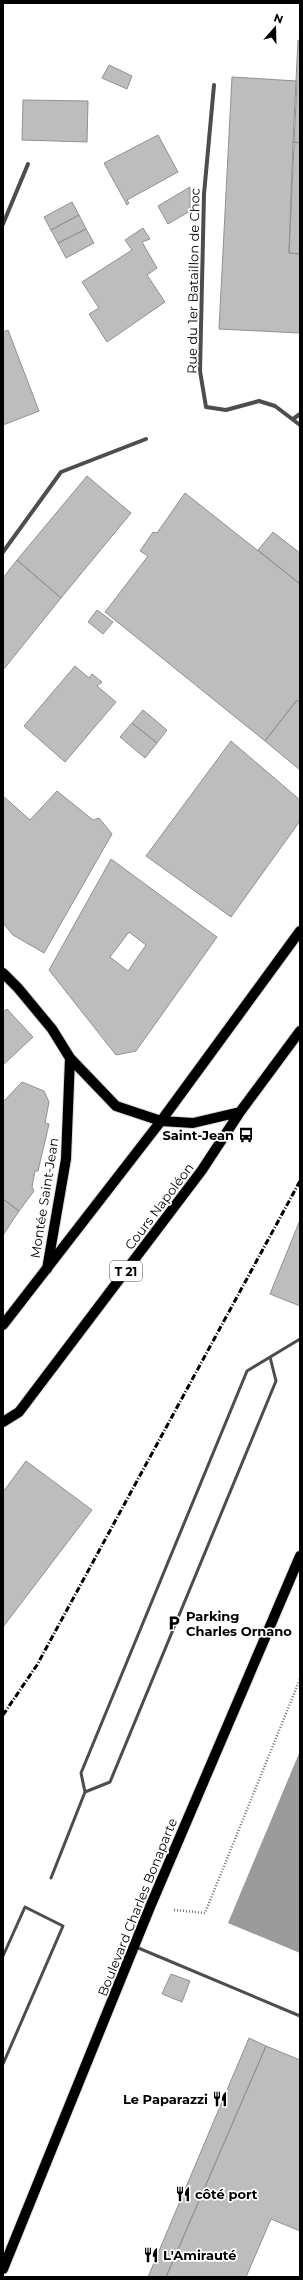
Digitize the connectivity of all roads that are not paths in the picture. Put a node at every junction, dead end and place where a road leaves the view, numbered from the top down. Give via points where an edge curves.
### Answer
1 (214, 85) dead end
2 (28, 164) dead end
3 (3, 224) edge
4 (300, 414) edge
5 (293, 419) junction
6 (300, 424) edge
7 (146, 439) dead end
8 (3, 552) edge
9 (300, 931) edge
10 (3, 973) edge
11 (300, 1031) edge
12 (70, 1058) junction
13 (240, 1112) junction
14 (161, 1121) junction
15 (46, 1270) junction
16 (3, 1325) edge
17 (300, 1340) edge
18 (270, 1357) junction
19 (3, 1422) edge
20 (300, 1556) edge
21 (85, 1792) junction
22 (51, 1878) dead end
23 (134, 1947) junction
24 (3, 1956) edge
25 (300, 2016) edge
26 (3, 2064) edge
27 (3, 2269) edge

1 - 5 street, Rue du 1er Bataillon de Choc via 204,194 200,372 206,407 226,410 259,401 275,406
2 - 3 street
4 - 5 street
5 - 6 street, Rue du 1er Bataillon de Choc
7 - 8 street via 62,472
9 - 14 main road
10 - 12 main road via 52,1029
11 - 13 main road, Cours Napoléon / T 21
12 - 14 main road via 116,1106
12 - 15 main road, Montée Saint-Jean via 66,1159
13 - 14 main road via 193,1123
13 - 19 main road, Cours Napoléon / T 21 via 202,1170 19,1412
14 - 15 main road
15 - 16 main road
17 - 18 lane
18 - 21 lane via 247,1371 81,1773
18 - 21 lane via 276,1381 110,1782
20 - 23 main road, Boulevard Charles Bonaparte
21 - 22 lane
23 - 25 lane
23 - 27 main road, Boulevard Charles Bonaparte
24 - 26 lane via 25,1907 63,1926

